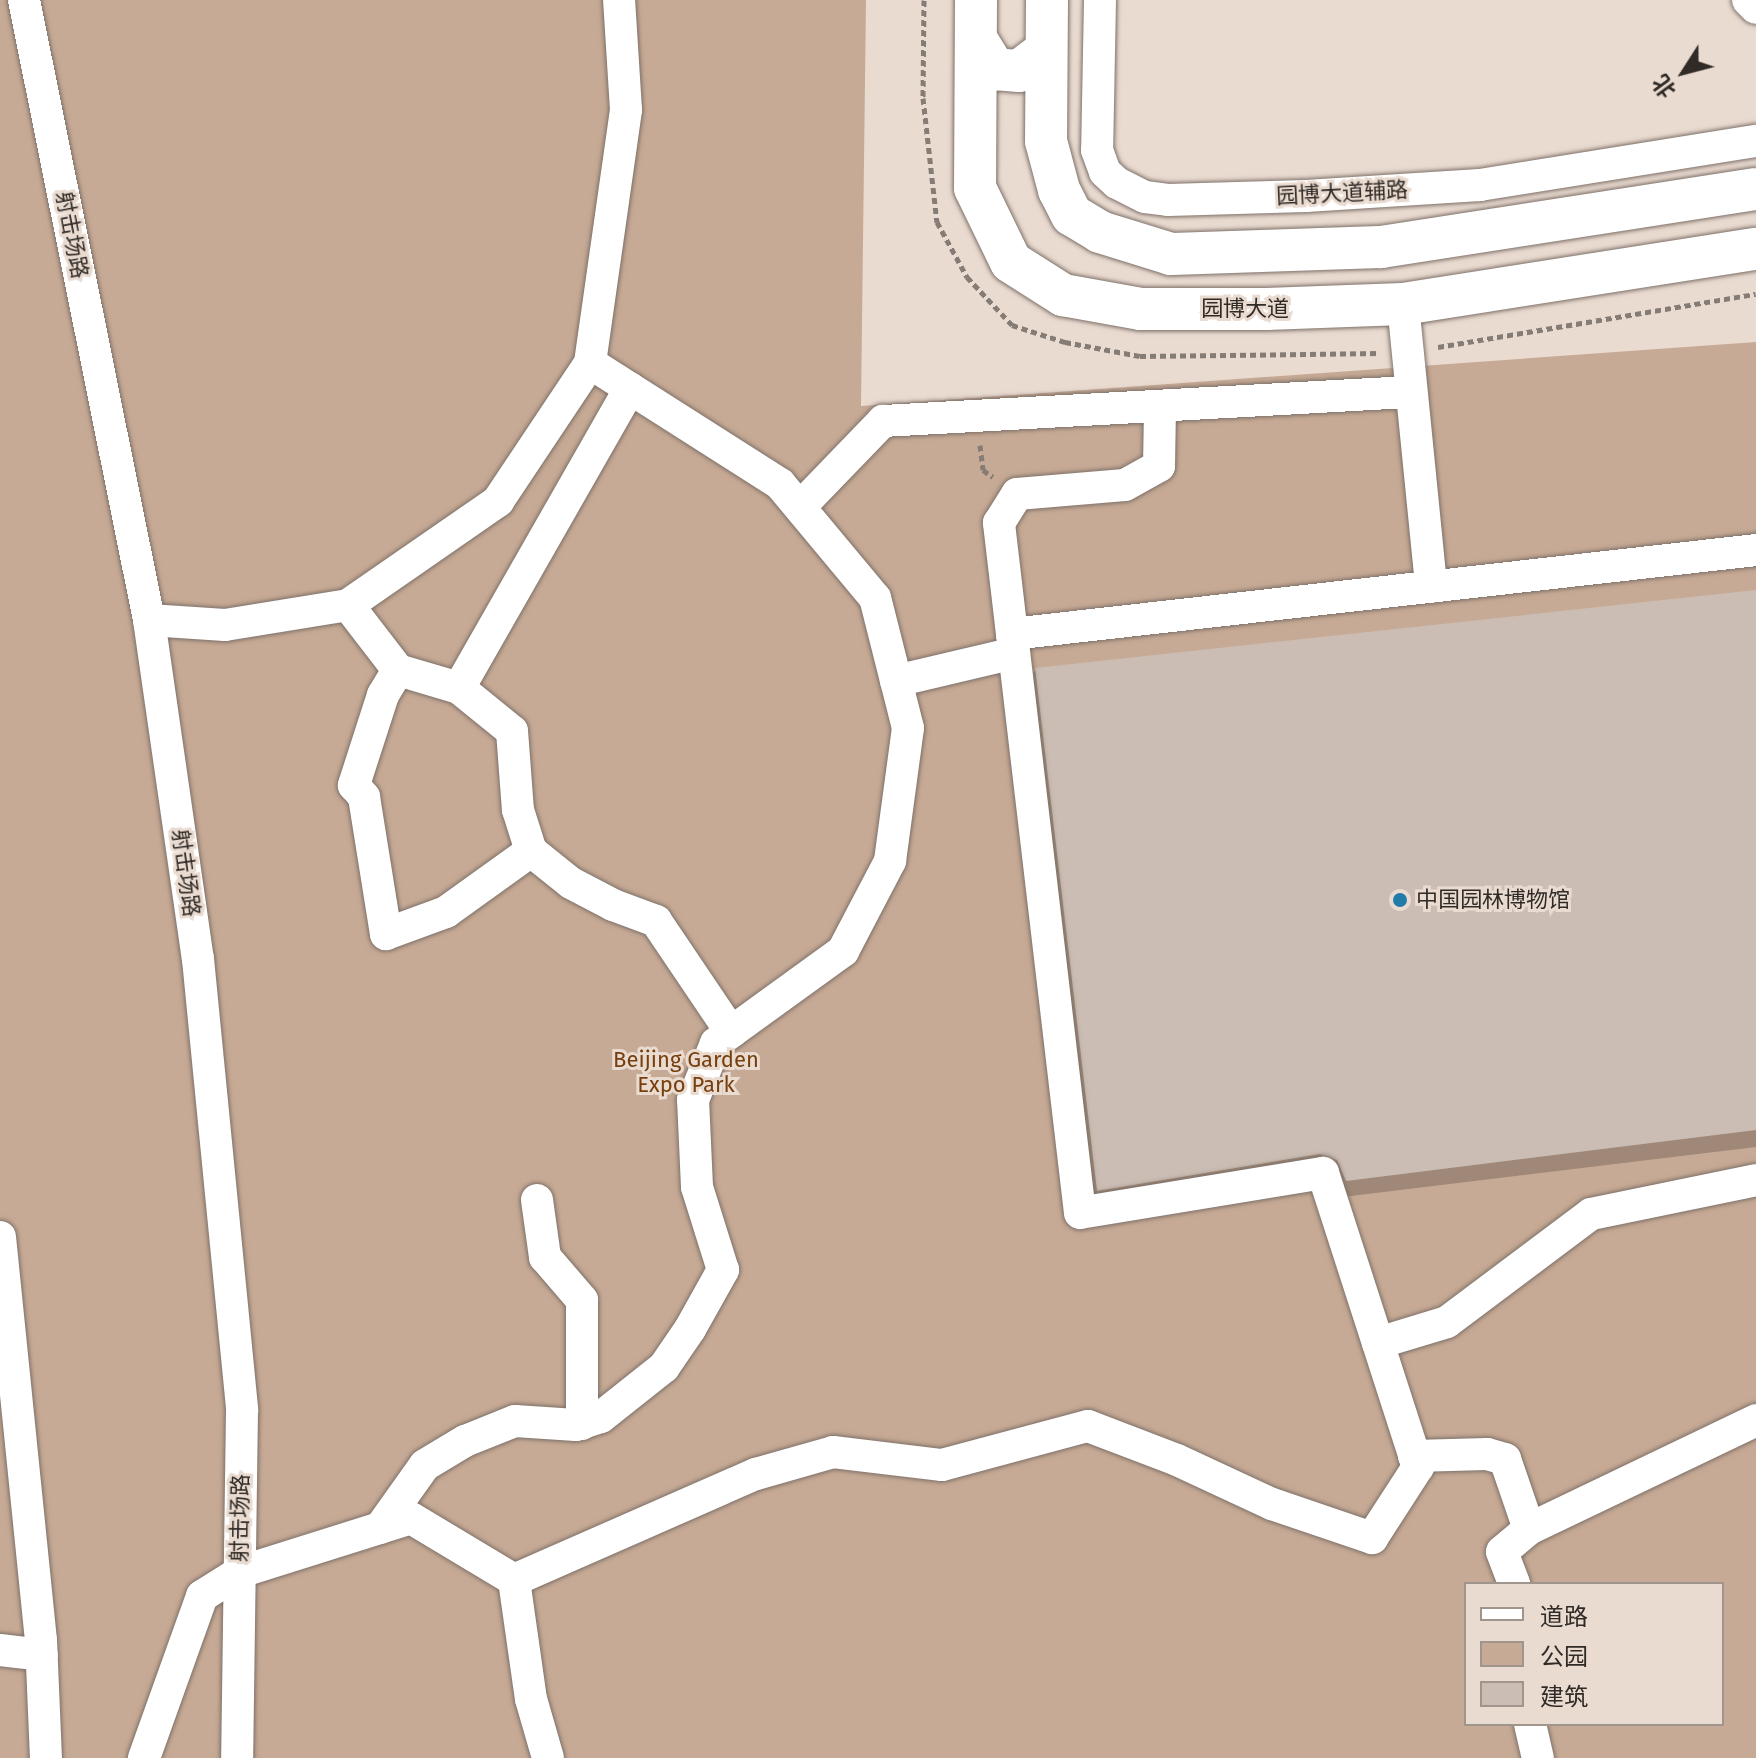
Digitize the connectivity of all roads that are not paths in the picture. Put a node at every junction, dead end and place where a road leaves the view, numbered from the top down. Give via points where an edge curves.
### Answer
1 (24, 0) edge
2 (619, 0) edge
3 (1047, 0) edge
4 (1100, 0) edge
5 (1748, 0) edge
6 (1756, 8) edge
7 (976, 20) edge
8 (1046, 51) junction
9 (1756, 141) edge
10 (1756, 189) edge
11 (1756, 249) edge
12 (1403, 304) junction
13 (590, 363) junction
14 (630, 388) junction
15 (1409, 392) junction
16 (1160, 407) junction
17 (800, 507) junction
18 (1756, 550) edge
19 (1431, 587) junction
20 (348, 605) junction
21 (149, 620) junction
22 (1013, 643) junction
23 (398, 670) junction
24 (896, 681) junction
25 (459, 688) junction
26 (531, 851) junction
27 (731, 1032) junction
28 (1756, 1180) edge
29 (537, 1200) dead end
30 (0, 1237) edge
31 (1378, 1343) junction
32 (1756, 1420) edge
33 (582, 1424) junction
34 (1414, 1456) junction
35 (380, 1528) junction
36 (1529, 1529) junction
37 (240, 1572) junction
38 (514, 1580) junction
39 (1513, 1582) edge
40 (0, 1650) edge
41 (42, 1655) junction
42 (1530, 1726) edge
43 (46, 1758) edge
44 (144, 1758) edge
45 (237, 1758) edge
46 (548, 1758) edge
47 (1538, 1758) edge

1 - 21 street, 射击场路
2 - 13 street via 626,110
3 - 8 main road
4 - 9 street, 园博大道辅路 via 1097,150 1105,172 1145,197 1306,196 1480,185
5 - 6 street
7 - 8 main road via 995,69 1019,71
7 - 12 main road, 园博大道 via 975,188 1011,262 1063,295 1141,309
8 - 10 main road via 1046,141 1072,215 1100,232 1171,254 1381,247
11 - 12 main road, 园博大道
12 - 15 street
13 - 14 street
13 - 20 street via 498,501
14 - 17 street via 780,484
14 - 25 street
15 - 16 street
15 - 19 street
16 - 17 street via 883,421
16 - 22 street via 1159,466 1125,485 1017,494 999,523
17 - 24 street via 875,598
18 - 19 street
19 - 22 street
20 - 21 street via 225,625
20 - 23 street
21 - 37 street, 射击场路 via 198,959 240,1395
22 - 24 street
22 - 31 street via 1080,1213 1323,1173
23 - 25 street
23 - 26 street via 383,695 354,785 364,797 386,934 446,912
24 - 27 street via 908,728 890,861 843,951
25 - 26 street via 512,731 518,810
26 - 27 street via 571,883 656,921
27 - 33 street via 716,1043 693,1100 697,1187 723,1270 664,1367 601,1417
28 - 31 street via 1591,1214 1447,1322
29 - 33 street via 545,1257 582,1300
30 - 41 street
31 - 34 street
32 - 36 street
33 - 35 street via 515,1421 465,1441 425,1465
34 - 36 street via 1487,1454 1505,1459
34 - 38 street via 1418,1467 1372,1538 1272,1504 1088,1426 942,1465 833,1452 756,1474
35 - 37 street
35 - 38 street via 411,1518
36 - 39 street via 1502,1552
37 - 44 street via 202,1596
37 - 45 street, 射击场路
38 - 46 street via 531,1699
40 - 41 street
41 - 43 street
42 - 47 street

